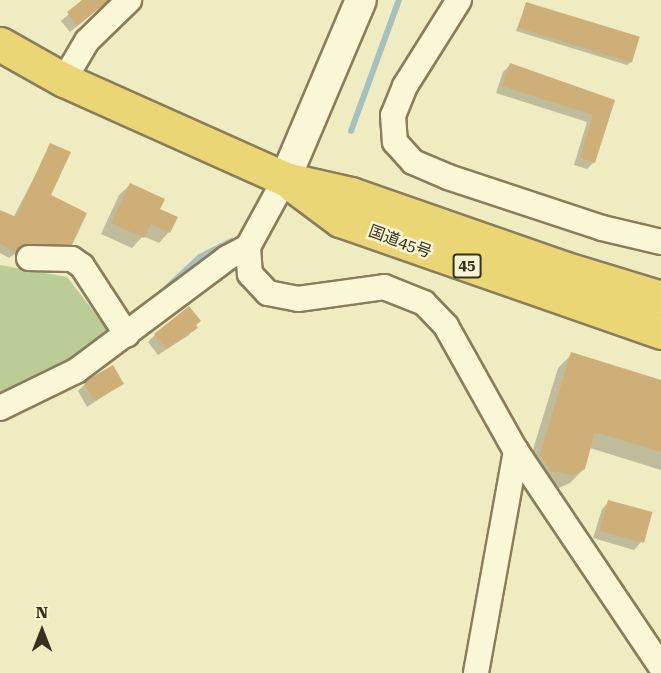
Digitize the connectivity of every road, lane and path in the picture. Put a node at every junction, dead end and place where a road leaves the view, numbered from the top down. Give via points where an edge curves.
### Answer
1 (129, 0) edge
2 (361, 0) edge
3 (459, 0) edge
4 (0, 44) edge
5 (64, 80) junction
6 (285, 179) junction
7 (661, 242) edge
8 (248, 247) junction
9 (29, 258) dead end
10 (661, 298) edge
11 (661, 332) edge
12 (128, 335) junction
13 (0, 408) edge
14 (516, 451) junction
15 (661, 667) edge
16 (476, 673) edge

1 - 5 street via 87,41
2 - 6 street
3 - 7 street via 405,86 393,115 395,142 413,162 448,177 602,228
4 - 5 highway, 国道45号 / 45
5 - 6 highway, 国道45号 / 45
6 - 8 street
6 - 10 highway, 国道45号 / 45 via 351,194
6 - 11 highway, 国道45号 / 45 via 340,220
8 - 12 street via 227,258
8 - 14 street via 250,274 268,293 298,299 384,287 423,303 446,326
9 - 12 street via 72,260 82,266
12 - 13 street via 76,371
14 - 15 street
14 - 16 street

